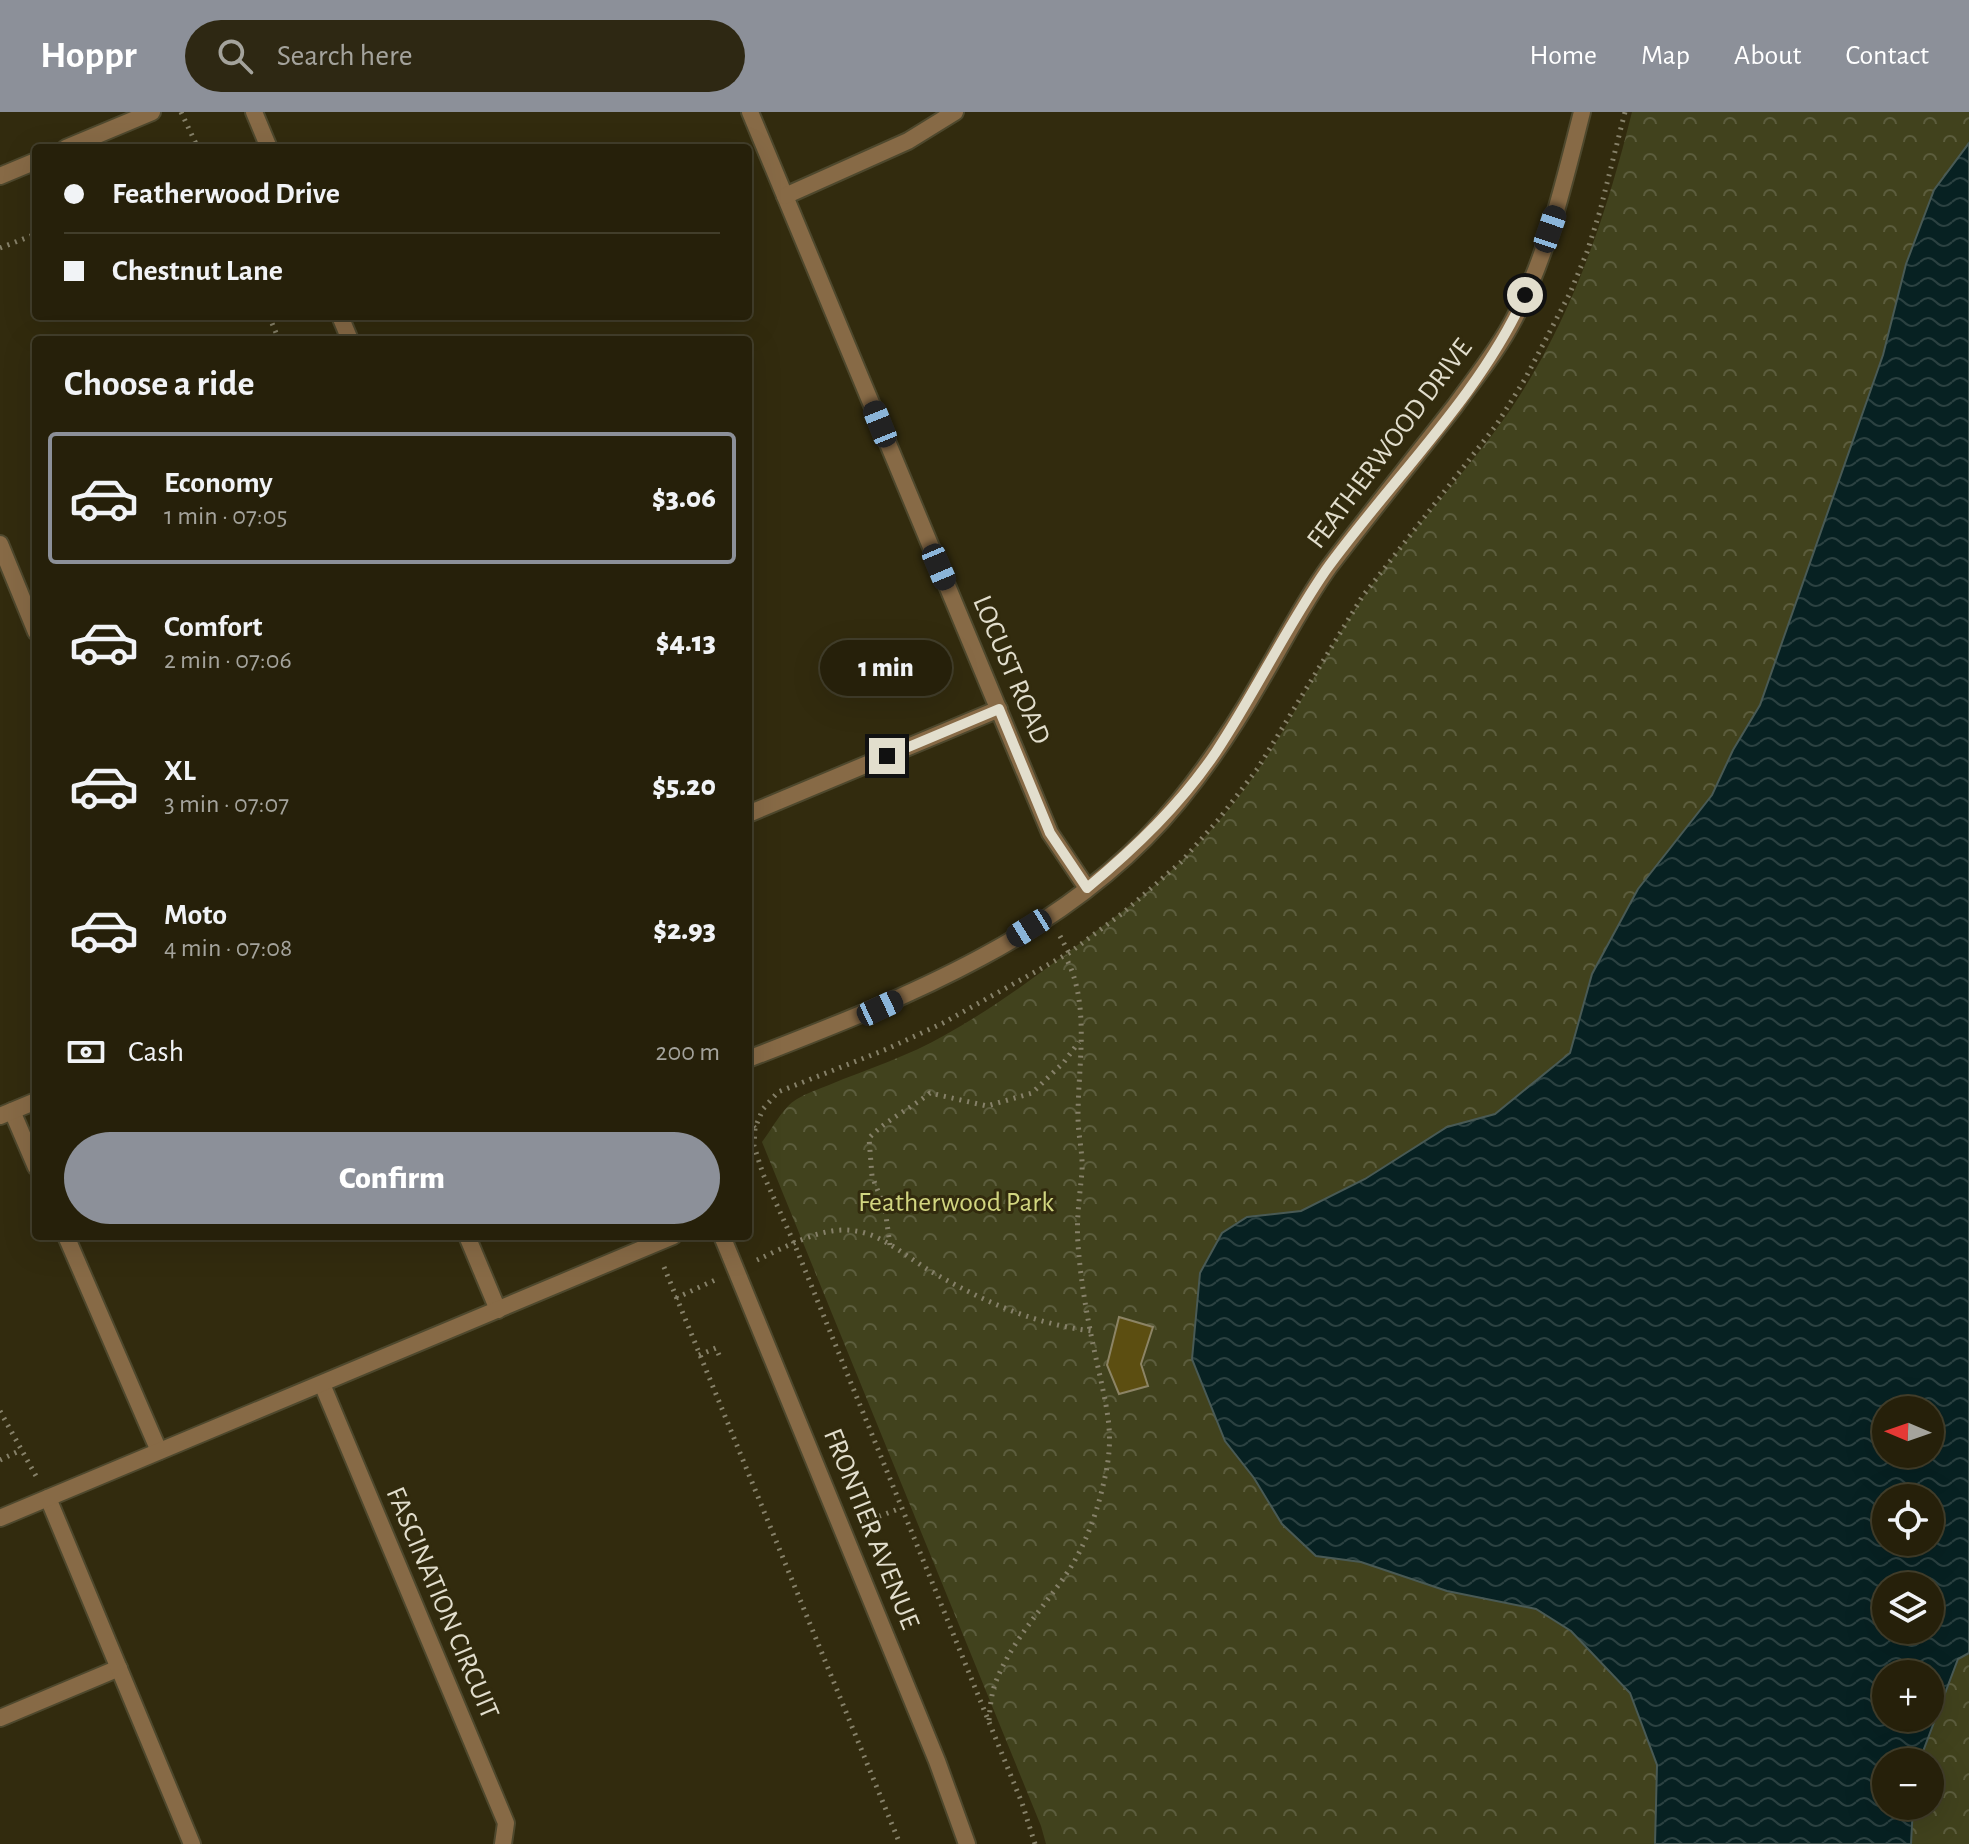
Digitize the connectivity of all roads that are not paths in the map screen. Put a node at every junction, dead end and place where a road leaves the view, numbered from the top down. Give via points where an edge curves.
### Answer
1 (152, 112) edge
2 (254, 112) edge
3 (750, 112) edge
4 (955, 112) edge
5 (1582, 112) edge
6 (76, 144) edge
7 (267, 144) edge
8 (32, 163) edge
9 (0, 176) edge
10 (785, 196) junction
11 (0, 544) edge
12 (32, 622) edge
13 (999, 709) junction
14 (752, 812) edge
15 (1087, 888) junction
16 (752, 1057) edge
17 (32, 1103) edge
18 (6, 1114) edge
19 (32, 1160) edge
20 (68, 1240) edge
21 (469, 1240) edge
22 (664, 1240) edge
23 (724, 1240) edge
24 (498, 1310) junction
25 (322, 1384) junction
26 (159, 1451) junction
27 (48, 1498) junction
28 (0, 1518) edge
29 (119, 1668) junction
30 (0, 1718) edge
31 (192, 1844) edge
32 (503, 1844) edge
33 (967, 1844) edge

1 - 6 street
2 - 7 street
3 - 10 street, LOCUST ROAD
4 - 10 street via 908,141
5 - 15 street, FEATHERWOOD DRIVE via 1557,208 1514,320 1326,571 1215,753 1134,849
8 - 9 street
10 - 13 street, LOCUST ROAD
11 - 12 street
13 - 14 street
13 - 15 street, LOCUST ROAD via 1050,833
15 - 16 street, FEATHERWOOD DRIVE via 935,982
17 - 18 street
18 - 19 street
20 - 26 street
21 - 24 street
22 - 24 street
23 - 33 street, FRONTIER AVENUE
24 - 25 street
25 - 26 street
25 - 32 street, FASCINATION CIRCUIT via 506,1823
26 - 27 street
27 - 28 street
27 - 29 street
29 - 30 street
29 - 31 street

